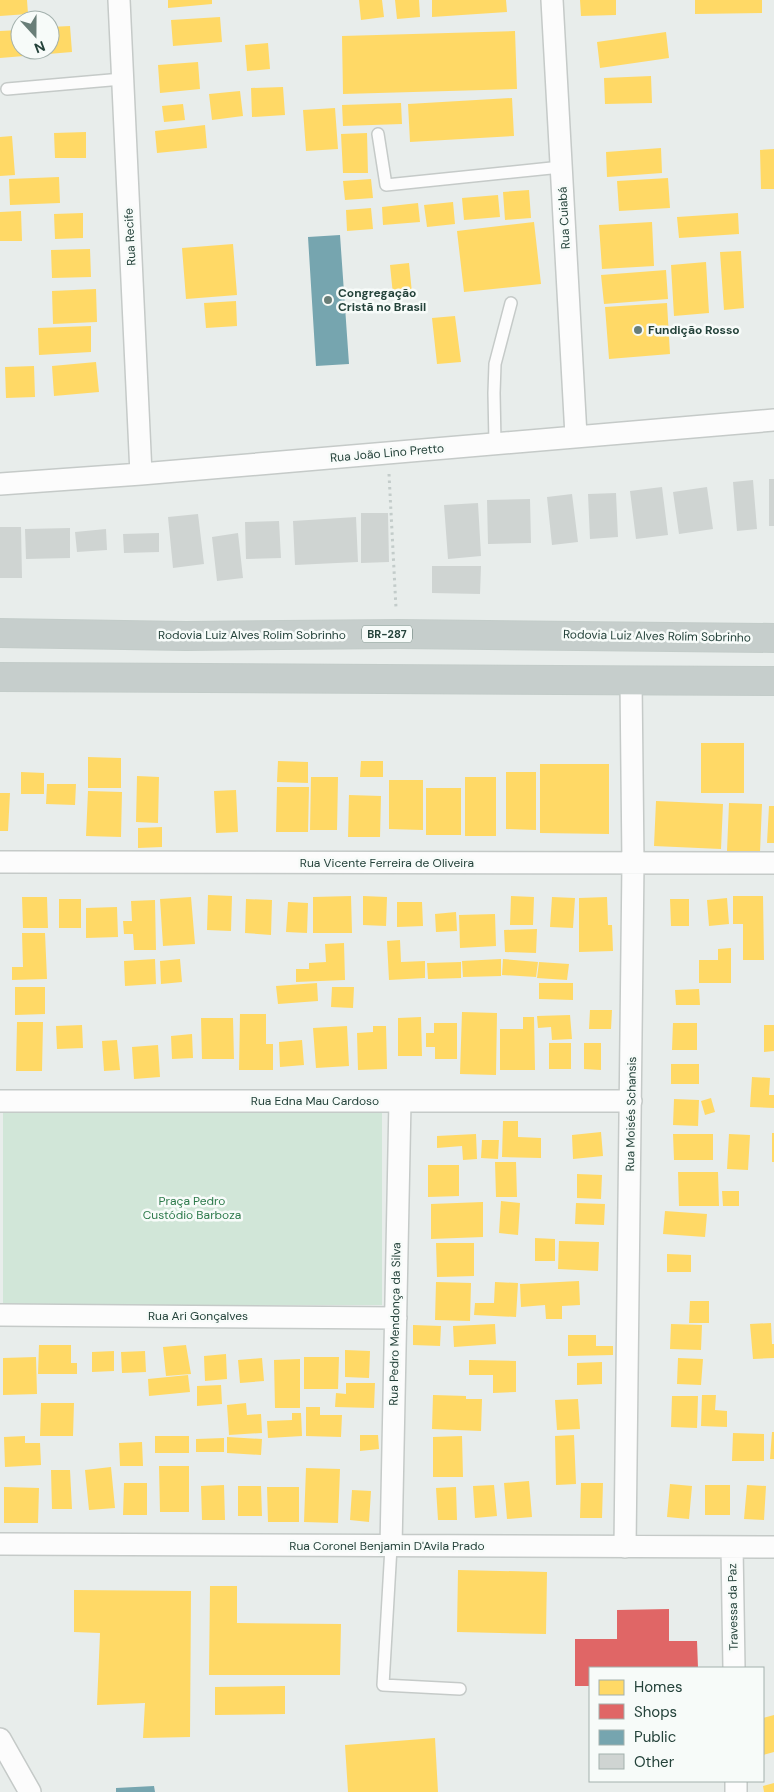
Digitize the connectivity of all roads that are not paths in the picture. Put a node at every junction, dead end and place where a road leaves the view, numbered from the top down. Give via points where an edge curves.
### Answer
1 (119, 0) edge
2 (552, 0) edge
3 (122, 79) junction
4 (7, 88) dead end
5 (378, 134) dead end
6 (561, 167) junction
7 (511, 303) dead end
8 (774, 420) edge
9 (576, 436) junction
10 (495, 443) junction
11 (140, 474) junction
12 (0, 484) edge
13 (0, 633) edge
14 (774, 638) edge
15 (0, 677) edge
16 (631, 681) junction
17 (774, 681) edge
18 (0, 862) edge
19 (634, 863) junction
20 (774, 863) edge
21 (0, 1101) edge
22 (400, 1101) junction
23 (631, 1101) junction
24 (0, 1315) edge
25 (396, 1318) junction
26 (0, 1544) edge
27 (391, 1546) junction
28 (625, 1547) junction
29 (732, 1547) junction
30 (774, 1547) edge
31 (734, 1667) edge
32 (460, 1689) dead end
33 (0, 1739) edge
34 (30, 1792) edge

1 - 3 street, Rua Recife
2 - 6 street, Rua Cuiabá
3 - 4 lane
3 - 11 street, Rua Recife
5 - 6 lane via 386,185
6 - 9 street, Rua Cuiabá
7 - 10 lane via 495,364
8 - 9 street, Rua João Lino Pretto
9 - 10 street, Rua João Lino Pretto
10 - 11 street, Rua João Lino Pretto
11 - 12 street, Rua João Lino Pretto
13 - 14 highway, Rodovia Luiz Alves Rolim Sobrinho / BR-287
15 - 16 highway
16 - 17 highway
16 - 19 street, Rua Moisés Schansis
18 - 19 street, Rua Vicente Ferreira de Oliveira
19 - 20 street, Rua Vicente Ferreira de Oliveira
19 - 23 street, Rua Moisés Schansis
21 - 22 street, Rua Edna Mau Cardoso
22 - 23 street, Rua Edna Mau Cardoso
22 - 25 street, Rua Pedro Mendonça da Silva
23 - 28 street, Rua Moisés Schansis
24 - 25 street, Rua Ari Gonçalves
25 - 27 street, Rua Pedro Mendonça da Silva
26 - 27 street, Rua Coronel Benjamin D'Avila Prado
27 - 28 street, Rua Coronel Benjamin D'Avila Prado
27 - 32 lane via 383,1684
28 - 29 street, Rua Coronel Benjamin D'Avila Prado
29 - 30 street, Rua Coronel Benjamin D'Avila Prado
29 - 31 street, Travessa da Paz
33 - 34 street

